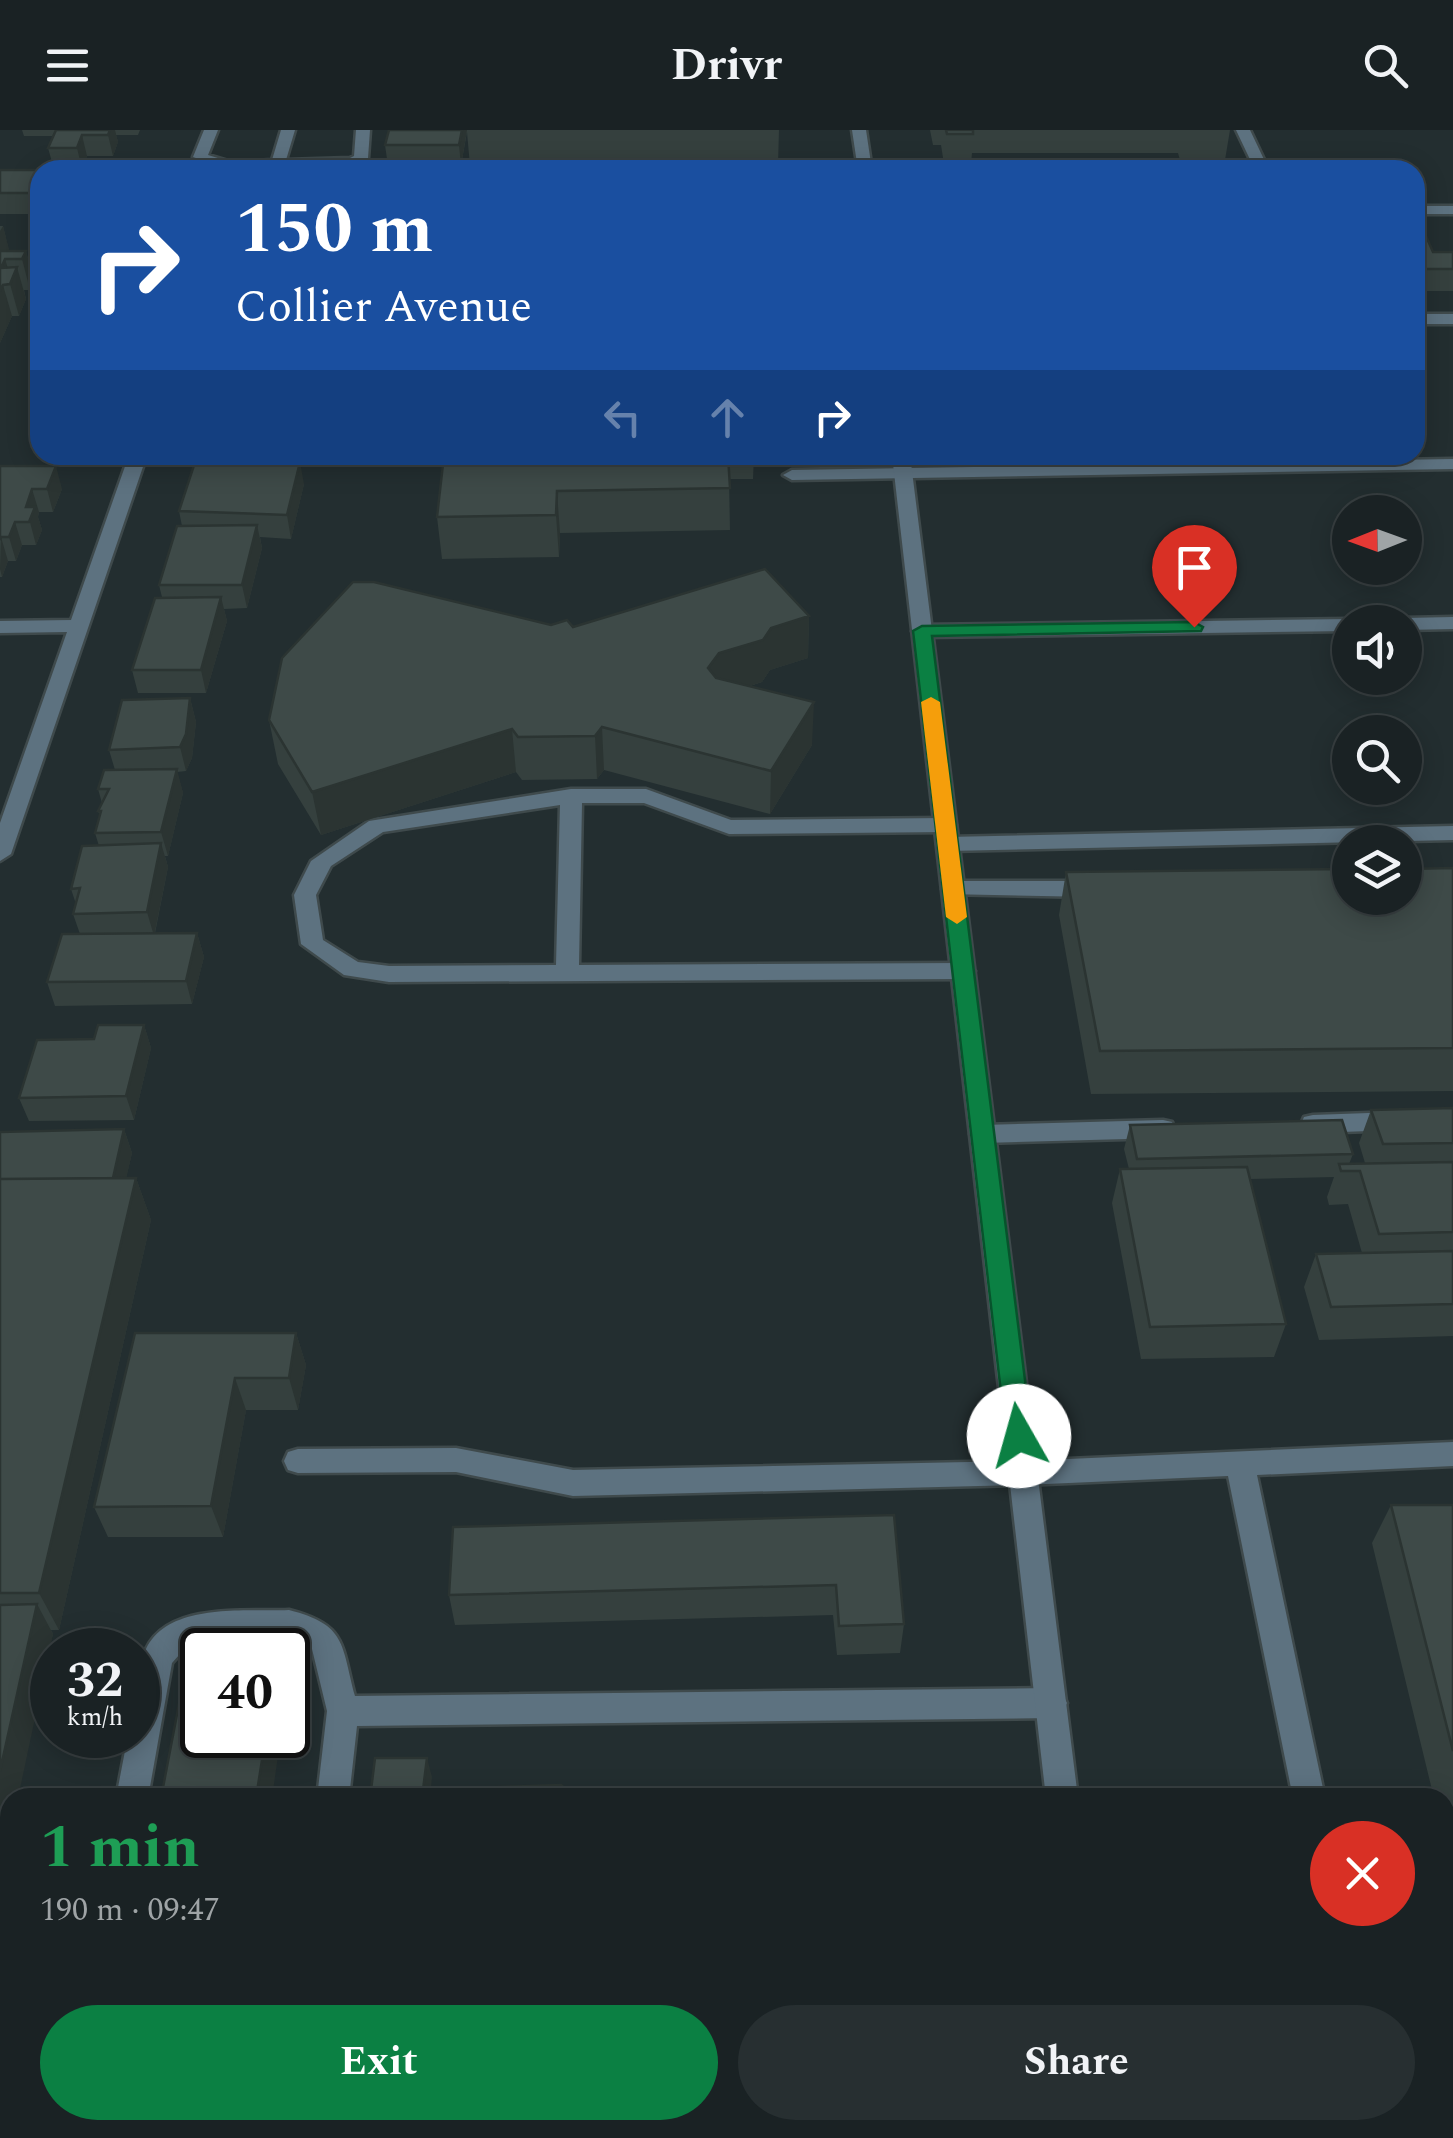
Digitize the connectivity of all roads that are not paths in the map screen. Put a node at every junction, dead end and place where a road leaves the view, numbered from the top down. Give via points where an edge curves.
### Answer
1 (211, 130) edge
2 (288, 130) edge
3 (363, 130) edge
4 (860, 130) edge
5 (1243, 130) edge
6 (205, 160) edge
7 (279, 160) edge
8 (356, 160) edge
9 (864, 160) edge
10 (1257, 160) edge
11 (1425, 210) edge
12 (1453, 210) edge
13 (1453, 319) edge
14 (1425, 320) edge
15 (1425, 464) edge
16 (1453, 464) edge
17 (135, 465) edge
18 (892, 465) edge
19 (902, 465) edge
20 (792, 475) dead end
21 (1453, 623) edge
22 (1422, 624) edge
23 (1332, 625) edge
24 (79, 626) junction
25 (0, 627) edge
26 (922, 631) junction
27 (571, 796) junction
28 (1453, 833) edge
29 (946, 835) junction
30 (0, 854) edge
31 (1116, 888) edge
32 (953, 890) junction
33 (964, 971) junction
34 (567, 973) junction
35 (1453, 1119) edge
36 (1296, 1124) edge
37 (1179, 1128) edge
38 (983, 1134) junction
39 (1453, 1454) edge
40 (298, 1461) dead end
41 (1240, 1464) junction
42 (1024, 1473) junction
43 (1050, 1702) junction
44 (344, 1711) junction
45 (134, 1788) edge
46 (334, 1788) edge
47 (1061, 1788) edge
48 (1308, 1788) edge

1 - 6 street via 200,157
2 - 7 street
3 - 8 street
4 - 9 street
5 - 10 street
11 - 12 street
13 - 14 street
15 - 16 street
17 - 24 street
18 - 20 street
19 - 26 street
21 - 22 street
23 - 26 street
24 - 25 street
24 - 30 street
26 - 29 street
27 - 29 street via 646,796 729,827
27 - 34 street
27 - 34 street via 377,826 322,862 305,894 312,944 352,969
28 - 29 street
29 - 32 street
31 - 32 street
32 - 33 street
33 - 34 street
33 - 38 street
35 - 36 street
37 - 38 street
38 - 42 street
39 - 41 street
40 - 42 street via 456,1460 573,1483
41 - 42 street
41 - 48 street
42 - 43 street
43 - 44 street
43 - 47 street
44 - 45 street via 324,1641 308,1629 204,1627 177,1635 158,1657
44 - 46 street

